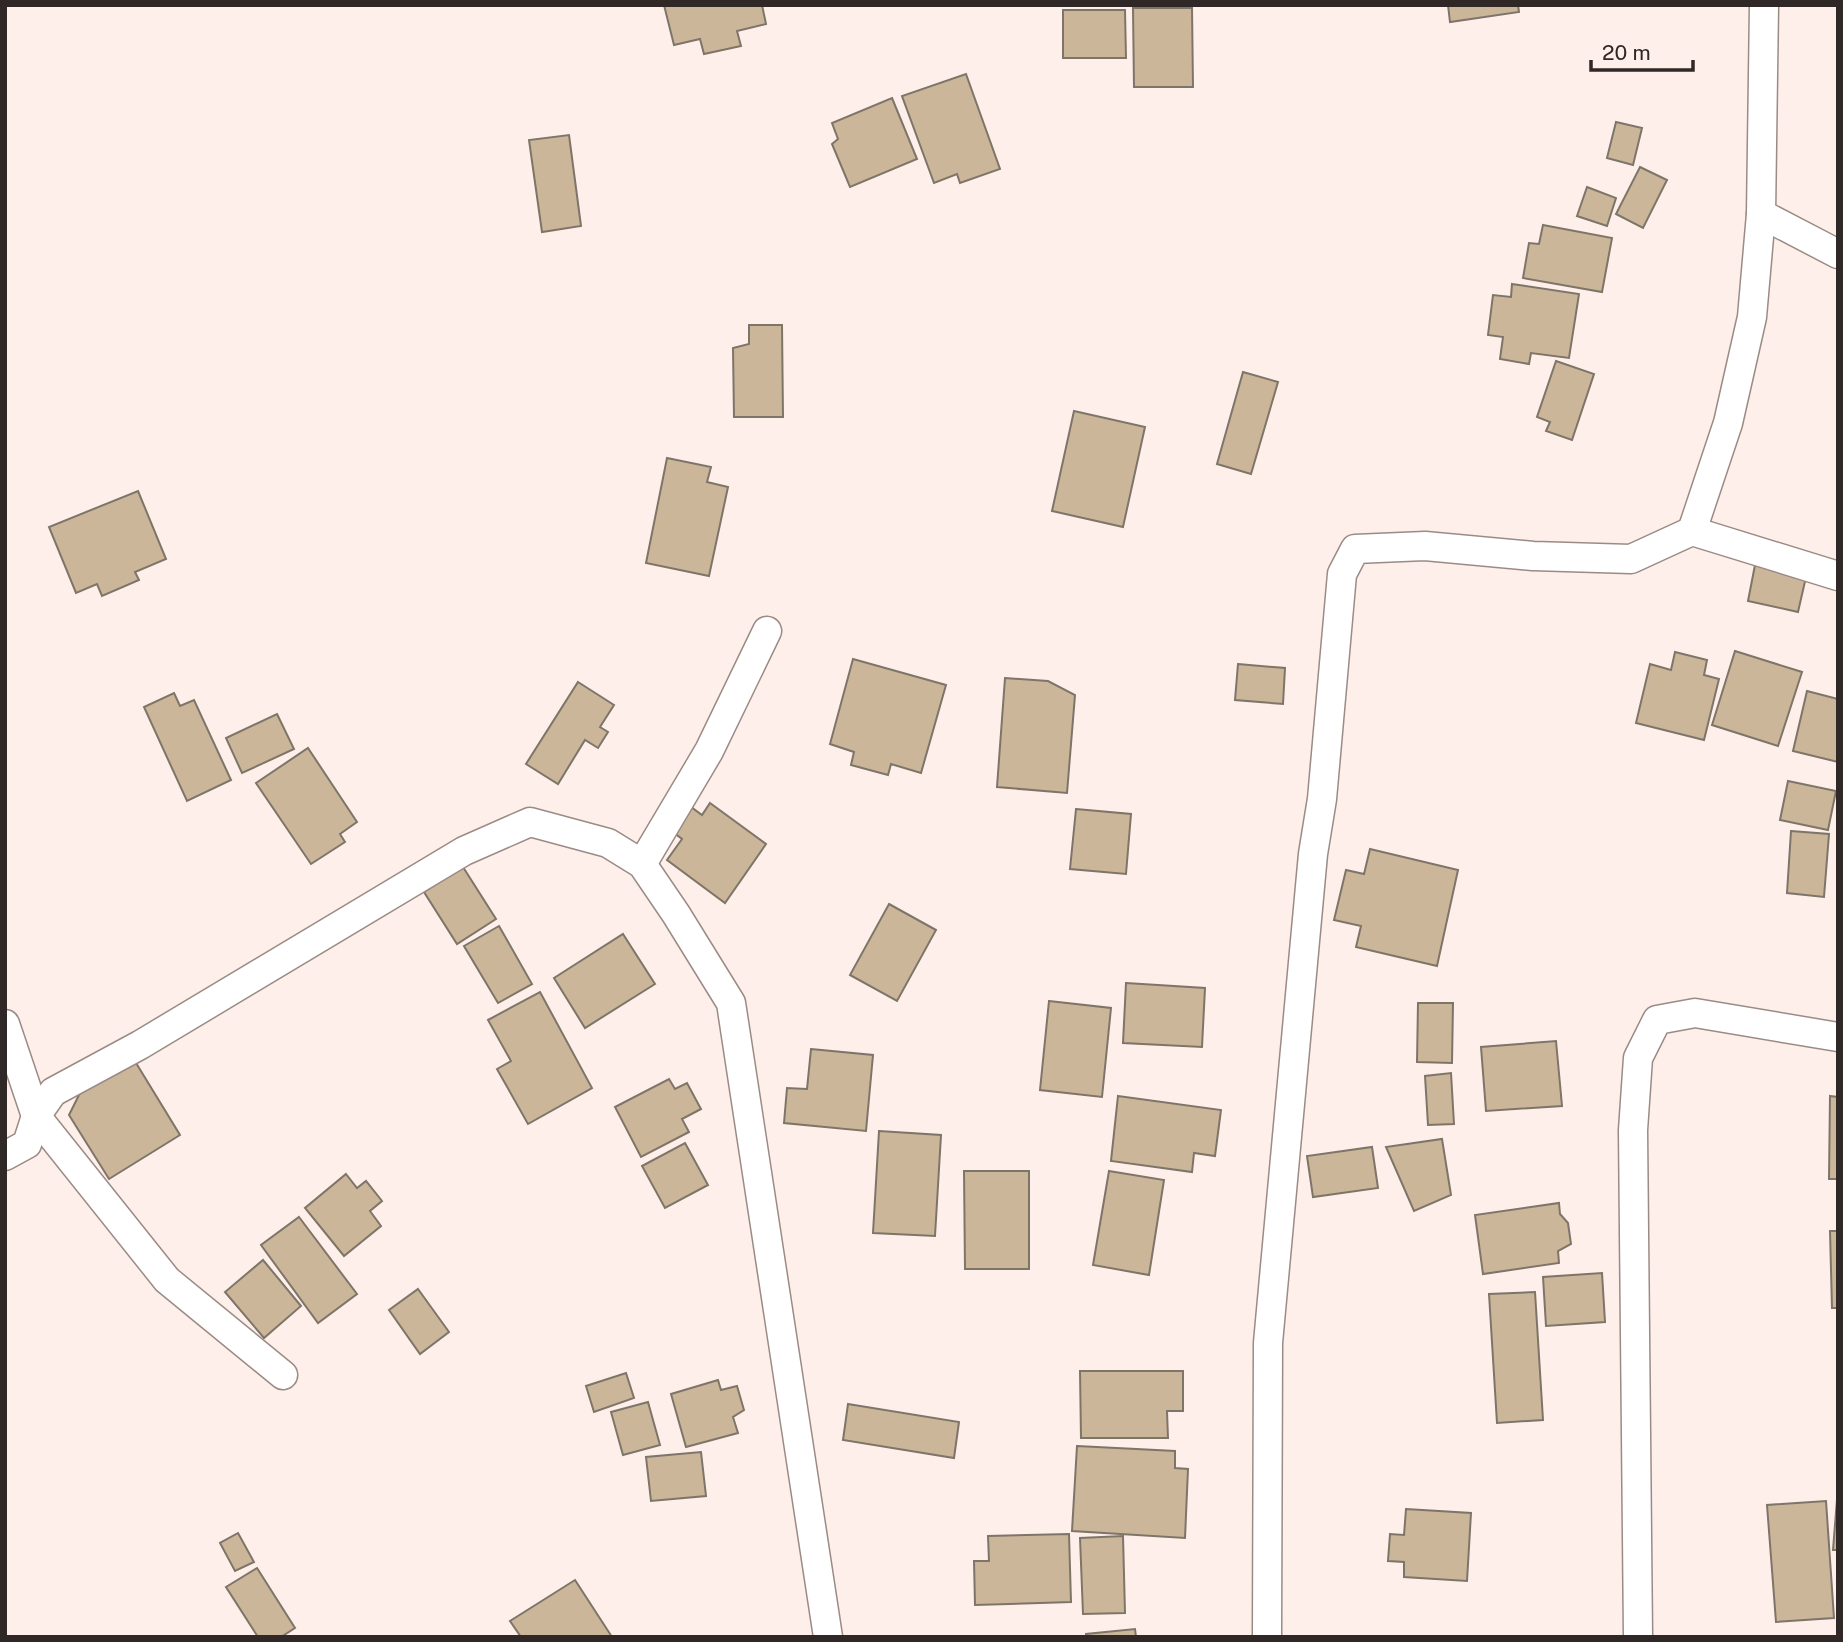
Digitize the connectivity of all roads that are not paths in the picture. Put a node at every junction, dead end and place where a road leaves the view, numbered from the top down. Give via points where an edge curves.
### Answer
1 (1764, 5) edge
2 (1761, 214) junction
3 (1838, 254) edge
4 (1692, 531) junction
5 (1838, 576) edge
6 (767, 631) dead end
7 (642, 864) junction
8 (5, 1024) edge
9 (1838, 1037) edge
10 (36, 1116) junction
11 (5, 1156) edge
12 (283, 1375) dead end
13 (828, 1637) edge
14 (1267, 1637) edge
15 (1638, 1637) edge

1 - 2 street
2 - 3 street
2 - 4 street via 1749,330 1728,423
4 - 5 street
4 - 14 street via 1631,559 1425,546 1355,549 1342,574 1268,1343
6 - 7 street via 709,751
7 - 10 street via 608,844 530,822 464,851 53,1092
7 - 13 street via 731,1003
8 - 10 street
9 - 15 street via 1695,1013 1657,1020 1638,1058 1633,1130
10 - 11 street via 27,1144
10 - 12 street via 167,1280

